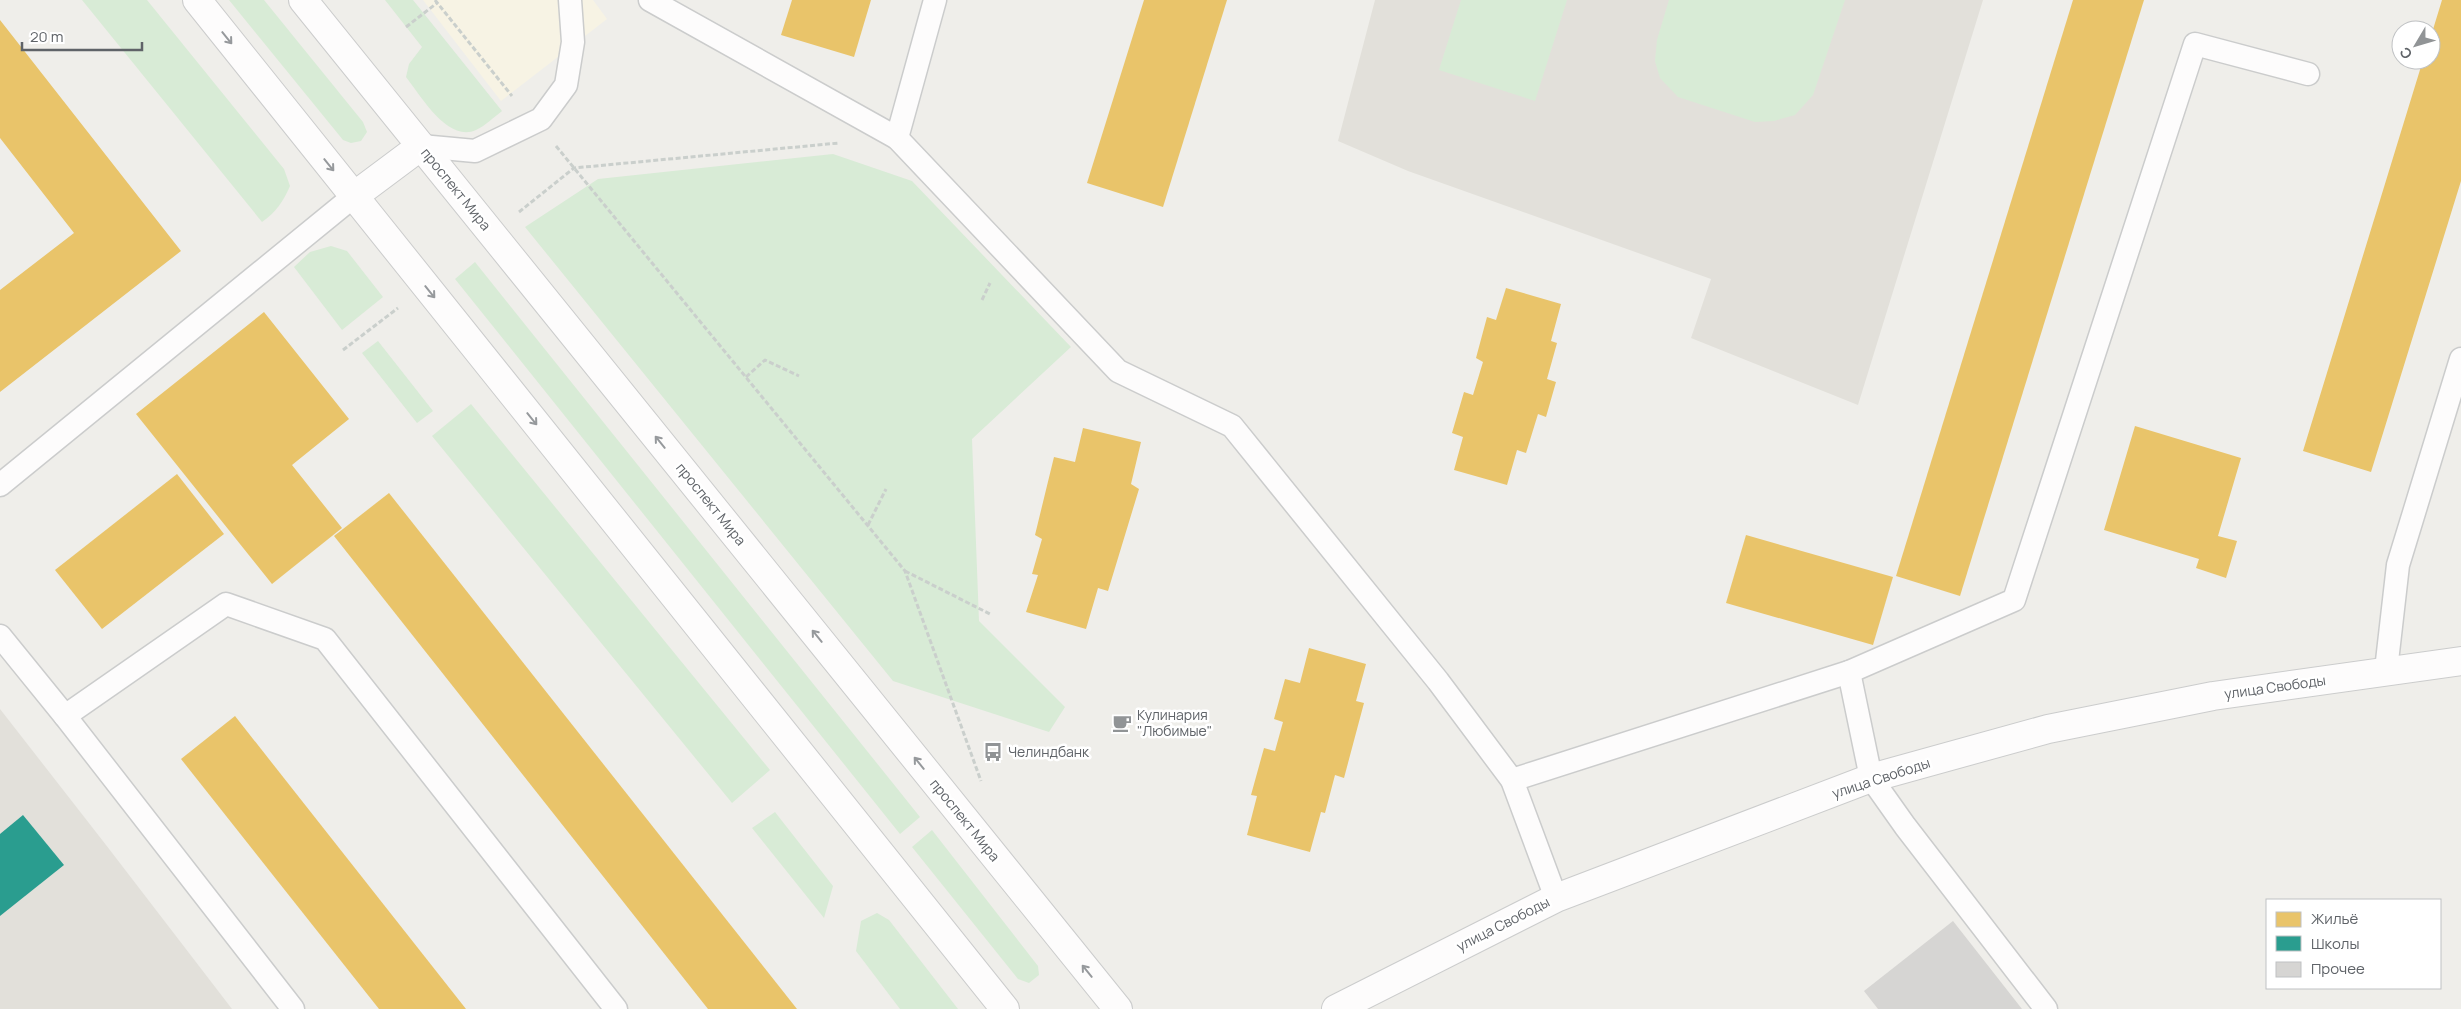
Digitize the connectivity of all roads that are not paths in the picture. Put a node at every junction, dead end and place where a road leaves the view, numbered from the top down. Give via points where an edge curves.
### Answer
1 (197, 0) edge
2 (303, 0) edge
3 (570, 0) edge
4 (650, 0) edge
5 (935, 0) edge
6 (2308, 74) dead end
7 (897, 138) junction
8 (421, 146) junction
9 (354, 196) junction
10 (2461, 359) edge
11 (0, 484) edge
12 (0, 636) edge
13 (2461, 661) edge
14 (2386, 670) junction
15 (1849, 672) junction
16 (65, 716) junction
17 (1871, 778) junction
18 (1512, 780) junction
19 (1556, 898) junction
20 (293, 1009) edge
21 (616, 1009) edge
22 (1005, 1009) edge
23 (1118, 1009) edge
24 (1336, 1009) edge
25 (2046, 1009) edge

1 -> 9 street
2 - 8 street, проспект Мира
3 - 8 lane via 573,42 566,85 541,119 475,151
4 - 7 lane
5 - 7 lane
6 - 15 lane via 2194,44 2014,600
7 - 18 lane via 1118,372 1232,426 1432,673
8 - 9 street
23 -> 8 street, проспект Мира
9 - 11 lane
9 -> 22 street
10 - 14 lane via 2398,565
12 - 16 lane
13 - 14 street, улица Свободы
14 - 17 street, улица Свободы via 2213,696 2048,729
15 - 17 lane
15 - 18 lane
16 - 20 lane
16 - 21 lane via 226,604 325,639
17 - 19 street, улица Свободы
17 - 25 lane
18 - 19 lane
19 - 24 street, улица Свободы

